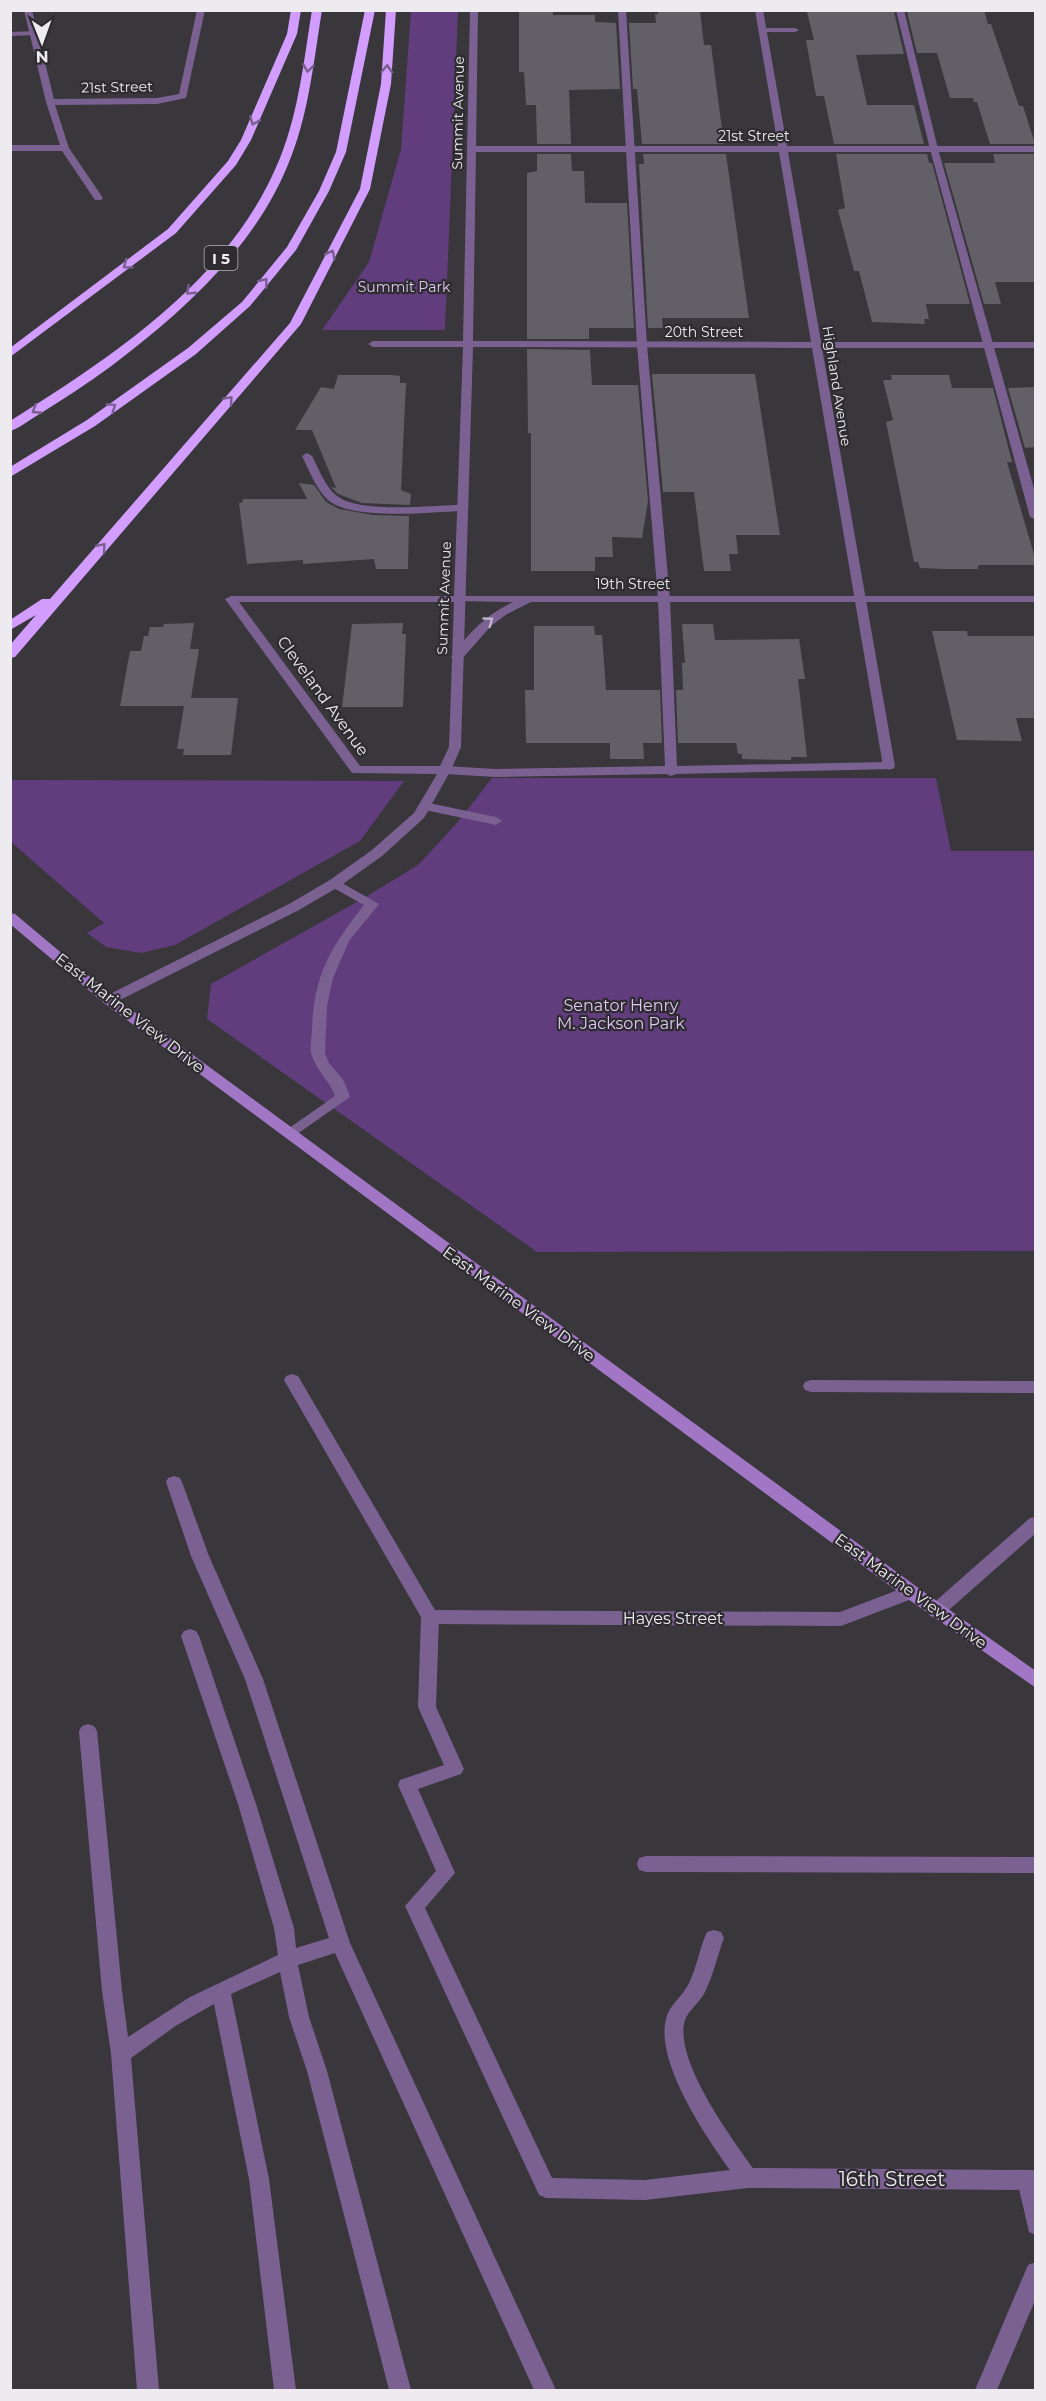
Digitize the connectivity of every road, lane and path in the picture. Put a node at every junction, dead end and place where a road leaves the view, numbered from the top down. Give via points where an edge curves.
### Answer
1 (28, 10) edge
2 (201, 10) edge
3 (296, 10) edge
4 (317, 10) edge
5 (370, 10) edge
6 (390, 10) edge
7 (474, 10) edge
8 (622, 10) edge
9 (759, 10) edge
10 (900, 10) edge
11 (763, 30) junction
12 (795, 30) dead end
13 (893, 30) dead end
14 (905, 30) junction
15 (33, 33) junction
16 (10, 34) edge
17 (50, 102) junction
18 (10, 148) edge
19 (65, 148) junction
20 (472, 149) junction
21 (629, 149) junction
22 (784, 149) junction
23 (934, 149) junction
24 (1035, 149) edge
25 (98, 198) dead end
26 (373, 344) dead end
27 (468, 345) junction
28 (642, 345) junction
29 (817, 345) junction
30 (987, 345) junction
31 (1035, 345) edge
32 (10, 354) edge
33 (10, 427) edge
34 (307, 456) dead end
35 (10, 473) edge
36 (462, 508) junction
37 (1035, 517) edge
38 (63, 591) junction
39 (231, 599) joint
40 (459, 599) junction
41 (532, 599) junction
42 (664, 599) junction
43 (859, 599) junction
44 (1035, 599) edge
45 (10, 626) edge
46 (10, 654) edge
47 (457, 657) junction
48 (445, 770) junction
49 (670, 772) junction
50 (424, 806) junction
51 (496, 821) dead end
52 (335, 883) junction
53 (10, 917) edge
54 (108, 1000) junction
55 (290, 1134) junction
56 (292, 1380) dead end
57 (811, 1386) dead end
58 (1035, 1387) edge
59 (174, 1482) dead end
60 (1035, 1523) edge
61 (911, 1592) junction
62 (936, 1611) junction
63 (430, 1617) junction
64 (190, 1636) dead end
65 (1035, 1681) edge
66 (88, 1731) dead end
67 (646, 1864) dead end
68 (1035, 1865) edge
69 (714, 1938) dead end
70 (340, 1943) junction
71 (288, 1961) junction
72 (221, 1992) junction
73 (121, 2054) junction
74 (748, 2178) junction
75 (1031, 2180) edge
76 (1035, 2225) edge
77 (1035, 2272) edge
78 (148, 2391) edge
79 (285, 2391) edge
80 (400, 2391) edge
81 (545, 2391) edge
82 (986, 2391) edge

1 - 15 street
2 - 17 street, 21st Street via 183,96 157,101
3 -> 32 highway via 292,34 246,140 221,176 172,231
4 -> 33 highway, I 5 via 304,99 285,158 272,189 238,238 162,319 102,368
35 -> 5 highway via 91,423 192,351 246,304 292,248 341,152
38 -> 6 highway via 295,324 365,189 386,84
7 - 20 street, Summit Avenue
8 - 21 street
9 - 11 street, Highland Avenue
10 - 14 street
11 - 12 street
11 - 22 street, Highland Avenue
13 - 14 street
14 - 23 street
15 - 16 street
15 - 17 street
17 - 19 street
18 - 19 street
19 - 25 street
20 - 21 street, 21st Street
20 - 27 street, Summit Avenue
21 - 22 street, 21st Street
21 - 28 street
22 - 23 street, 21st Street
22 - 29 street, Highland Avenue
23 - 24 street, 21st Street
23 - 30 street
26 - 27 street, 20th Street
27 - 28 street, 20th Street
27 - 36 street, Summit Avenue
28 - 29 street, 20th Street
28 - 42 street
29 - 30 street, 20th Street
29 - 43 street, Highland Avenue
30 - 31 street, 20th Street
30 - 37 street
34 - 36 street via 333,499 346,505 379,509
36 - 40 street, Summit Avenue
38 - 45 highway
38 - 46 highway
39 - 40 street, 19th Street
39 - 48 street, Cleveland Avenue via 356,770
40 - 41 street, 19th Street
40 - 47 street, Summit Avenue
41 - 42 street, 19th Street
47 -> 41 street via 490,619
42 - 43 street, 19th Street
42 - 49 street
43 - 44 street, 19th Street
43 - 49 street, Highland Avenue via 889,766
47 - 48 street, Summit Avenue via 455,747
48 - 49 street
48 - 50 street, Summit Avenue
50 - 51 street
50 - 52 street, Summit Avenue via 377,853
52 - 54 street, Summit Avenue
52 - 55 street via 372,904 343,940 326,978 320,1006 318,1054 343,1097
53 - 54 main road, East Marine View Drive
54 - 55 main road, East Marine View Drive
55 - 61 main road, East Marine View Drive
56 - 63 street
57 - 58 street
59 - 70 street via 200,1556 254,1679
60 - 62 street
61 - 62 main road, East Marine View Drive
61 - 63 street, Hayes Street via 841,1619
62 - 65 main road, East Marine View Drive
63 - 74 street, 16th Street via 427,1707 455,1769 407,1785 446,1873 415,1906 546,2188 645,2190
64 - 71 street via 247,1804 284,1928
66 - 73 street
67 - 68 street
69 - 74 street via 694,1993 675,2019 675,2044 689,2083 716,2135
70 - 71 street
70 - 81 street
71 - 72 street
71 - 80 street via 299,2017 317,2071
72 - 73 street via 151,2029
72 - 79 street via 259,2179
73 - 78 street
74 - 75 street, 16th Street
75 - 76 street
77 - 82 street

